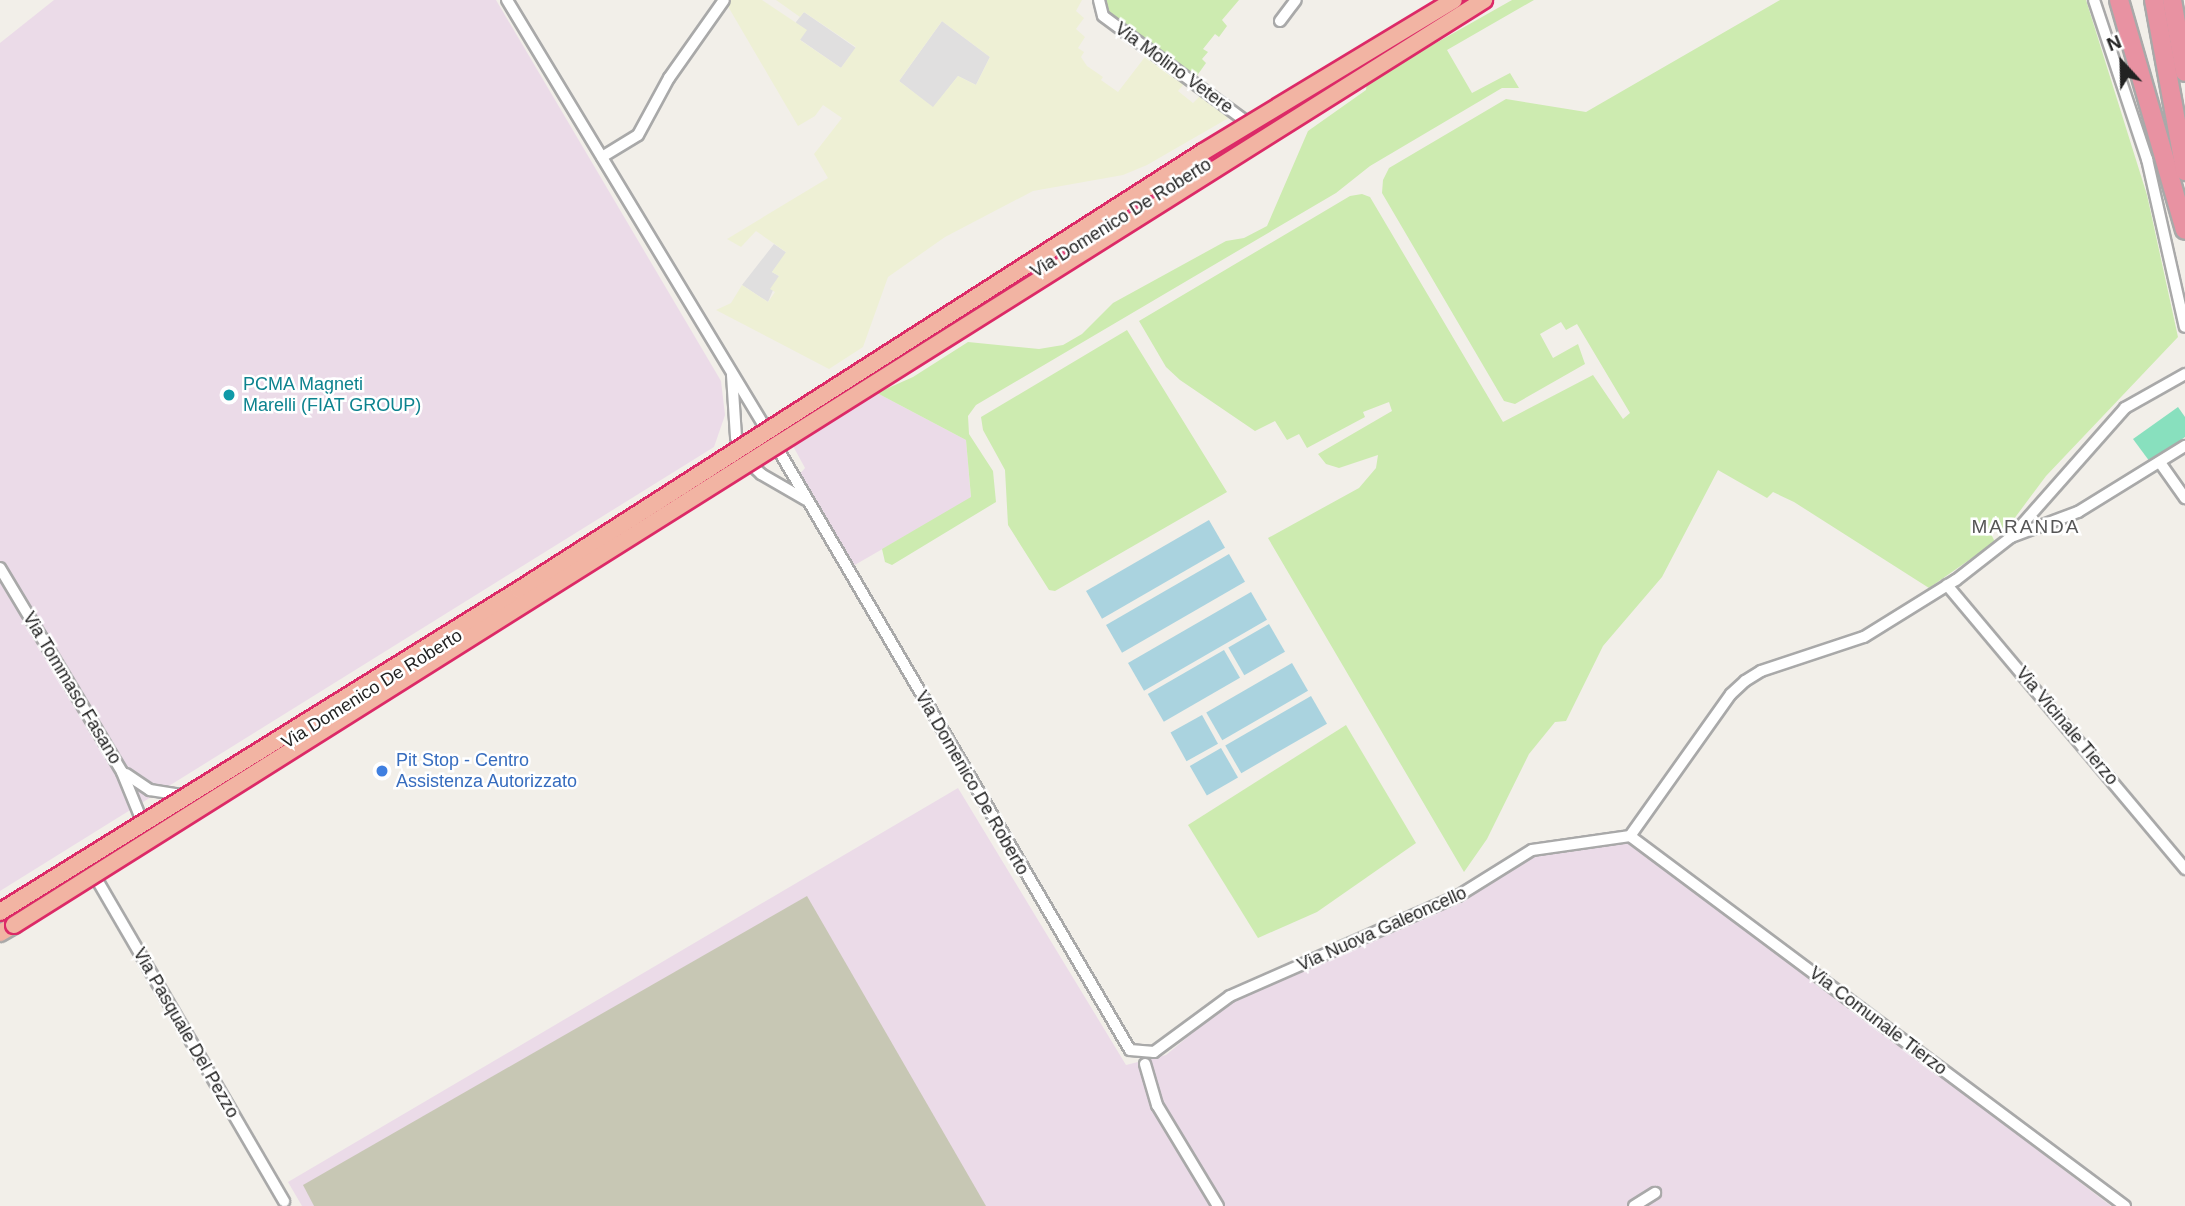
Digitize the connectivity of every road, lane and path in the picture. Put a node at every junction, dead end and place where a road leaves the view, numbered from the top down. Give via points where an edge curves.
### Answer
1 (507, 0) edge
2 (724, 0) edge
3 (1099, 0) edge
4 (1296, 0) edge
5 (1454, 0) edge
6 (1472, 0) edge
7 (1484, 0) edge
8 (2094, 0) edge
9 (2119, 0) edge
10 (2145, 0) edge
11 (2154, 0) edge
12 (2172, 0) edge
13 (1280, 21) dead end
14 (2185, 72) edge
15 (2170, 83) junction
16 (1259, 131) junction
17 (601, 157) junction
18 (2185, 171) edge
19 (2185, 230) edge
20 (2185, 327) edge
21 (732, 372) junction
22 (2180, 376) edge
23 (772, 439) junction
24 (2185, 446) edge
25 (743, 457) junction
26 (2161, 464) junction
27 (2185, 498) edge
28 (809, 503) junction
29 (2011, 537) junction
30 (0, 568) edge
31 (1947, 585) junction
32 (122, 772) junction
33 (197, 798) junction
34 (138, 834) junction
35 (1630, 836) junction
36 (89, 866) junction
37 (2185, 869) edge
38 (0, 912) edge
39 (0, 920) edge
40 (0, 933) edge
41 (1145, 1059) junction
42 (1655, 1193) dead end
43 (284, 1201) dead end
44 (1218, 1206) edge
45 (1634, 1206) edge
46 (2125, 1206) edge

1 - 17 street, Via Domenico De Roberto
2 - 17 street via 669,78 638,135
3 - 16 street, Via Molino Vetere via 1102,16
4 - 13 street
5 - 38 highway, bridge via 1203,152 519,590
6 - 16 street, Via Domenico De Roberto
7 - 40 highway, bridge
8 - 20 street via 2147,159
9 - 19 highway
10 - 15 highway
11 - 15 highway
12 - 14 highway
15 - 18 highway
16 - 23 street, Via Domenico De Roberto
17 - 21 street, Via Domenico De Roberto
21 - 23 street, Via Domenico De Roberto
21 - 25 street, Via Domenico De Roberto via 736,437
22 - 29 street via 2125,408
23 - 25 street, Via Domenico De Roberto
23 - 28 street, Via Domenico De Roberto
24 - 26 street
25 - 28 street, Via Domenico De Roberto via 761,474
25 - 33 street, Via Domenico De Roberto
26 - 27 street
26 - 29 street via 2078,512
28 - 41 street, Via Domenico De Roberto via 1125,1045
29 - 31 street
30 - 32 street, Via Tommaso Fasano
31 - 35 street via 1864,637 1761,671 1745,681
31 - 37 street, Via Vicinale Tierzo
32 - 33 street, Via Tommaso Fasano via 150,790
32 - 34 street, Via Tommaso Fasano via 140,816
33 - 34 street, Via Domenico De Roberto
34 - 36 street, Via Domenico De Roberto
35 - 41 street, Via Nuova Galeoncello via 1532,850 1458,896 1230,996
35 - 46 street, Via Comunale Tierzo
36 - 39 street, Via Domenico De Roberto
36 - 43 street, Via Pasquale Del Pezzo
41 - 44 street via 1157,1105
42 - 45 street

